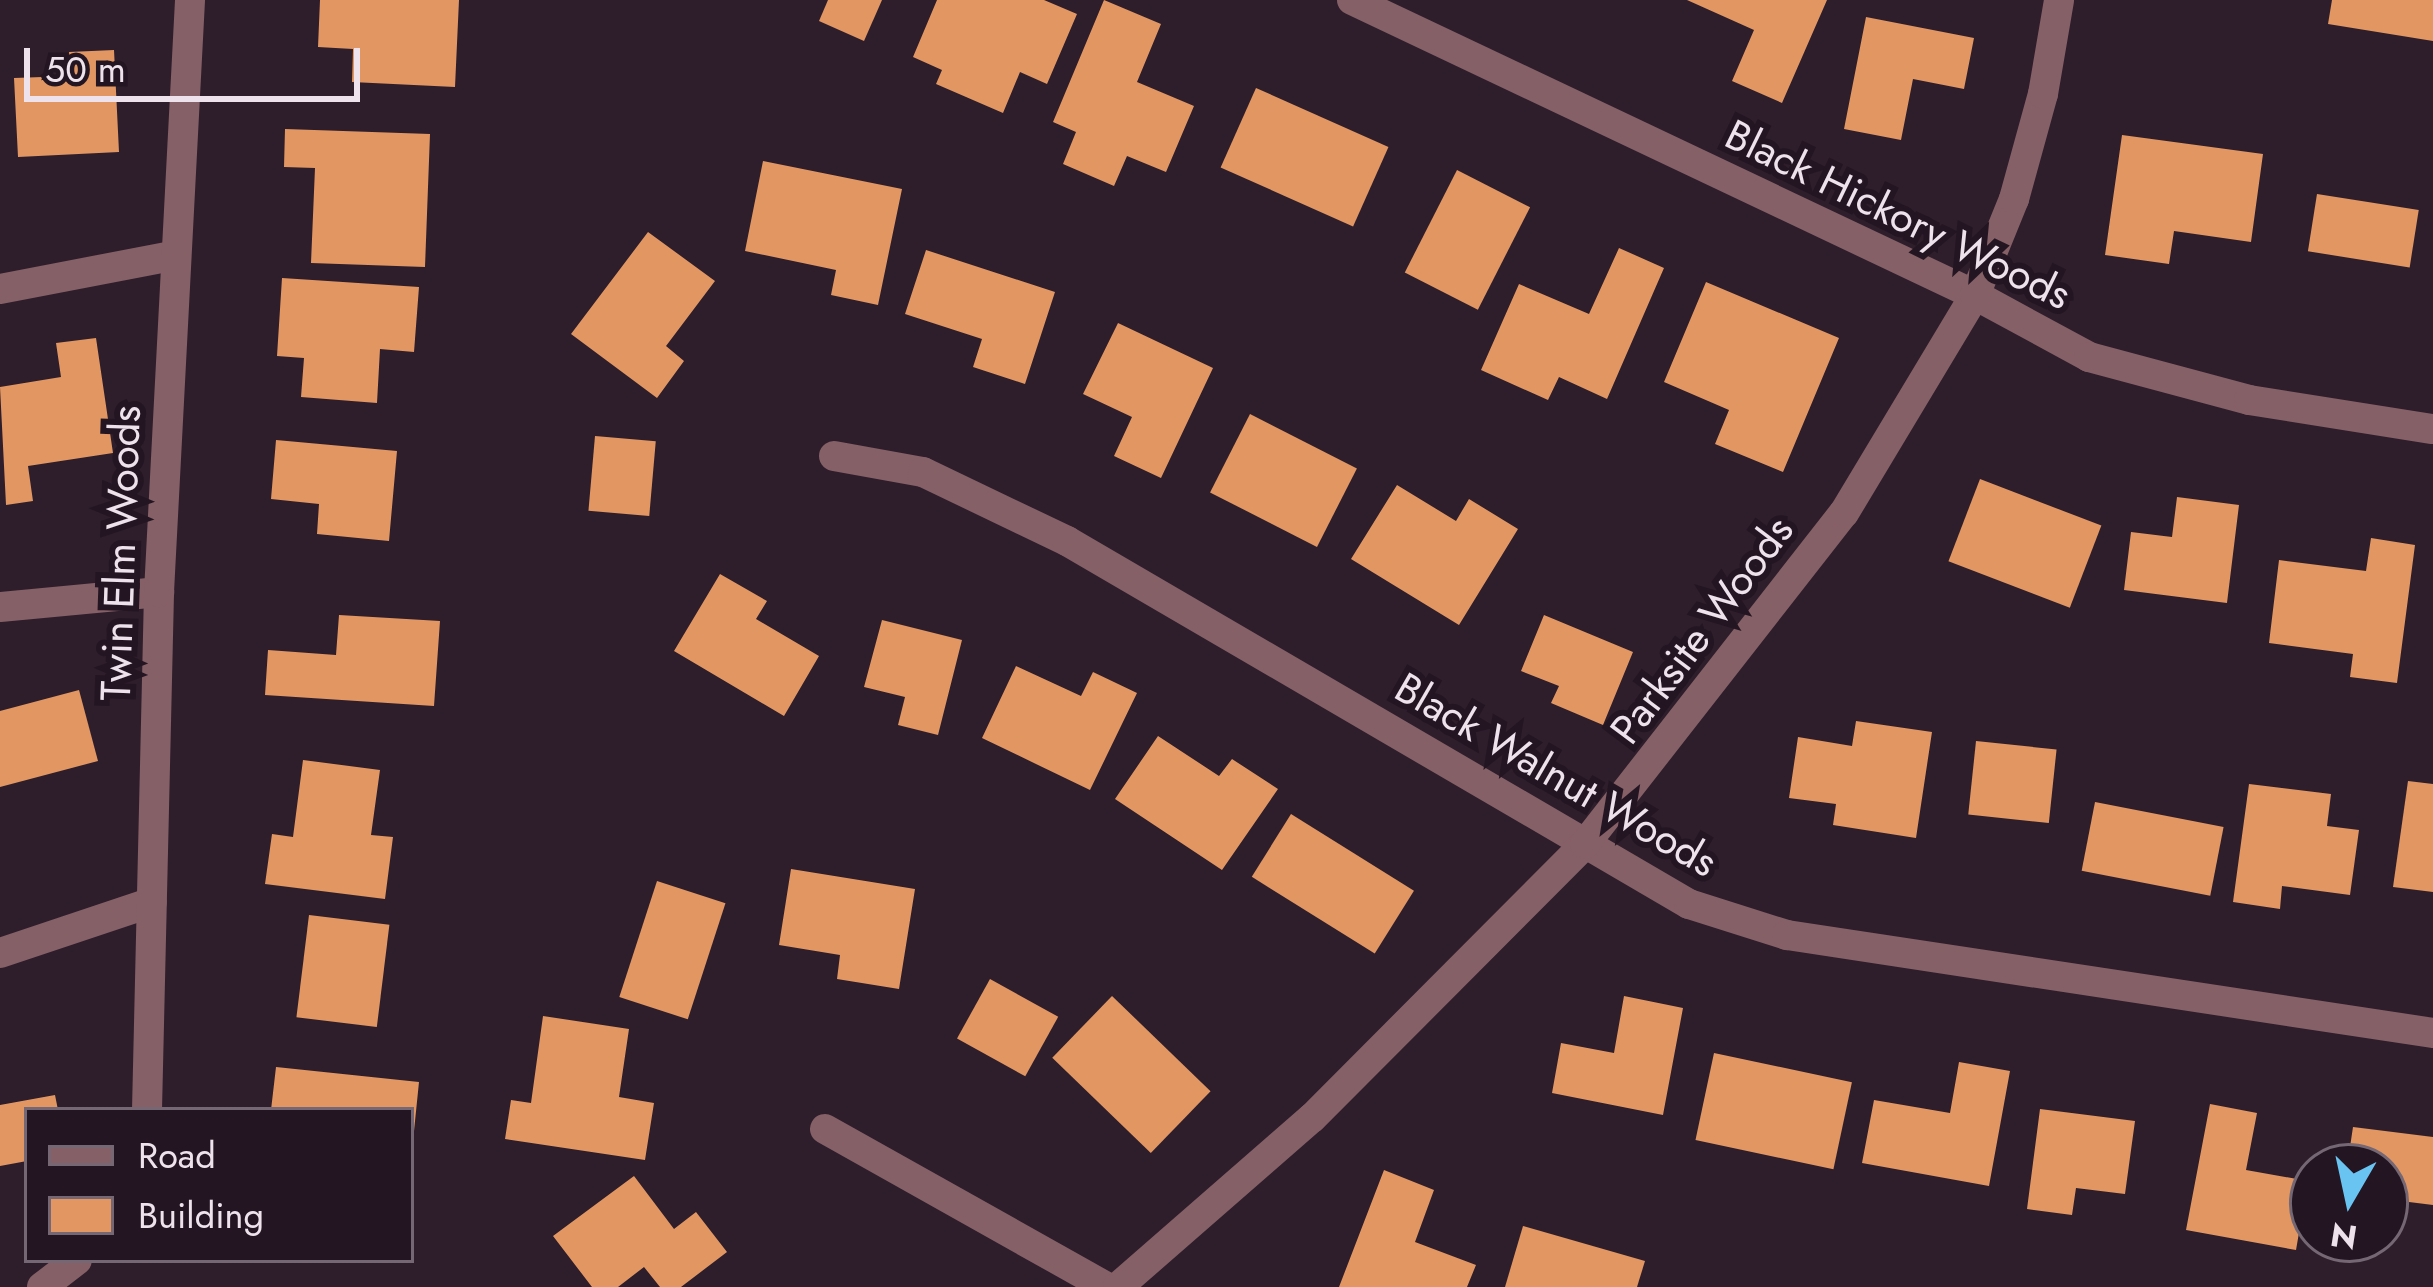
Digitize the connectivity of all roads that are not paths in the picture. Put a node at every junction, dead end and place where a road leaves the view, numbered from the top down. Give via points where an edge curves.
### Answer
1 (190, 0) edge
2 (1352, 0) edge
3 (2060, 0) edge
4 (176, 255) junction
5 (0, 290) edge
6 (1975, 295) junction
7 (2433, 429) edge
8 (834, 456) dead end
9 (159, 592) junction
10 (0, 607) edge
11 (1585, 844) junction
12 (152, 902) junction
13 (0, 953) edge
14 (2433, 1033) edge
15 (147, 1107) edge
16 (825, 1130) dead end
17 (73, 1263) edge
18 (42, 1287) edge
19 (1107, 1287) edge
20 (1118, 1287) edge

1 - 4 street, Twin Elm Woods
2 - 6 street, Black Hickory Woods
3 - 6 street, Parksite Woods via 2014,199
4 - 5 street
4 - 9 street, Twin Elm Woods
6 - 7 street, Black Hickory Woods via 2089,357 2168,382
6 - 11 street, Parksite Woods via 1844,512
8 - 11 street, Black Walnut Woods via 923,472 1067,541
9 - 10 street
9 - 12 street, Twin Elm Woods
11 - 14 street, Black Walnut Woods via 1689,904 1787,935
11 - 20 street, Parksite Woods via 1312,1118
12 - 13 street
12 - 15 street, Twin Elm Woods
16 - 19 street
17 - 18 street

